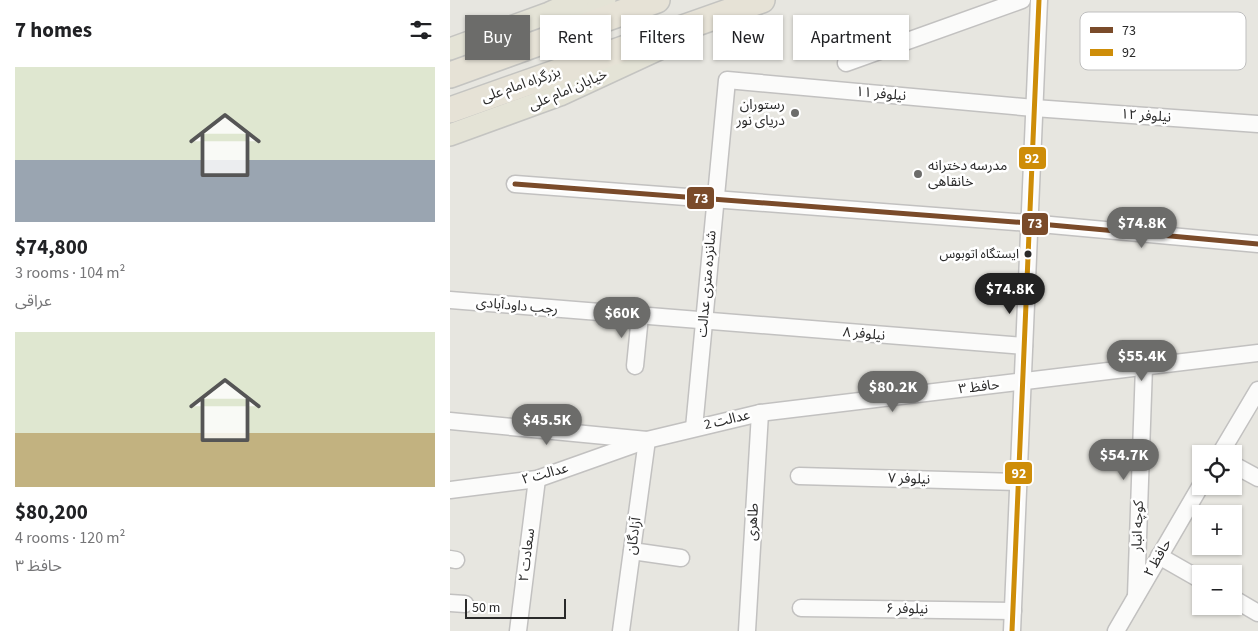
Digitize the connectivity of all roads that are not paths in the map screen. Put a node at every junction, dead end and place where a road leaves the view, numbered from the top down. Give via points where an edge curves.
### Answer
1 (578, 0) edge
2 (605, 0) edge
3 (657, 0) edge
4 (764, 0) edge
5 (1022, 0) edge
6 (1039, 0) edge
7 (549, 14) junction
8 (450, 49) edge
9 (846, 63) dead end
10 (450, 75) edge
11 (727, 80) joint
12 (1034, 108) junction
13 (450, 110) edge
14 (1258, 124) edge
15 (450, 135) edge
16 (515, 184) dead end
17 (715, 201) junction
18 (1029, 223) junction
19 (1258, 244) edge
20 (450, 300) edge
21 (640, 316) junction
22 (704, 321) junction
23 (1024, 346) junction
24 (1258, 353) edge
25 (636, 366) dead end
26 (1144, 366) junction
27 (1023, 381) junction
28 (1258, 390) edge
29 (760, 413) junction
30 (450, 421) edge
31 (694, 428) junction
32 (647, 440) junction
33 (1225, 445) edge
34 (1242, 469) edge
35 (799, 476) dead end
36 (1258, 478) edge
37 (537, 479) junction
38 (1018, 482) junction
39 (450, 490) edge
40 (1195, 495) edge
41 (632, 552) junction
42 (1159, 556) junction
43 (681, 558) dead end
44 (1192, 575) edge
45 (1136, 596) junction
46 (1242, 604) edge
47 (801, 608) dead end
48 (1013, 611) junction
49 (1258, 613) edge
50 (518, 631) edge
51 (621, 631) edge
52 (747, 631) edge
53 (1012, 631) edge
54 (1116, 631) edge

1 - 7 main road
2 - 7 main road
3 - 10 highway
4 - 13 highway, بزرگراه امام علی
4 - 15 main road, خیابان امام علی via 560,95
5 - 9 street
6 - 12 street
7 - 8 main road
11 - 12 street, نیلوفر ۱۱
11 - 17 street, شانزده متری عدالت
12 - 14 street, نیلوفر ۱۲
12 - 18 street
16 - 17 street
17 - 18 street
17 - 22 street, شانزده متری عدالت
18 - 19 street
18 - 23 street
20 - 21 street, رجب داودآبادی
21 - 22 street, رجب داودآبادی
21 - 25 street
22 - 23 street, نیلوفر ۸
22 - 31 street, شانزده متری عدالت
23 - 27 street
24 - 26 street, حافظ ۳
26 - 27 street, حافظ ۳
26 - 45 street, کوچه انبار
27 - 29 street, حافظ ۳
27 - 38 street
28 - 33 street
29 - 31 street, عدالت 2
29 - 52 street, طاهری
30 - 32 street
31 - 32 street, عدالت ۲
32 - 37 street, عدالت ۲
32 - 41 street, آزادگان
34 - 36 street
35 - 38 street, نیلوفر ۷
37 - 39 street, عدالت ۲
37 - 50 street, سعادت ۲
38 - 48 street
40 - 42 street, حافظ ۲
41 - 43 street
41 - 51 street, آزادگان
42 - 44 street
42 - 45 street, حافظ ۲
45 - 54 street, حافظ ۲
46 - 49 street
47 - 48 street, نیلوفر ۶
48 - 53 street

